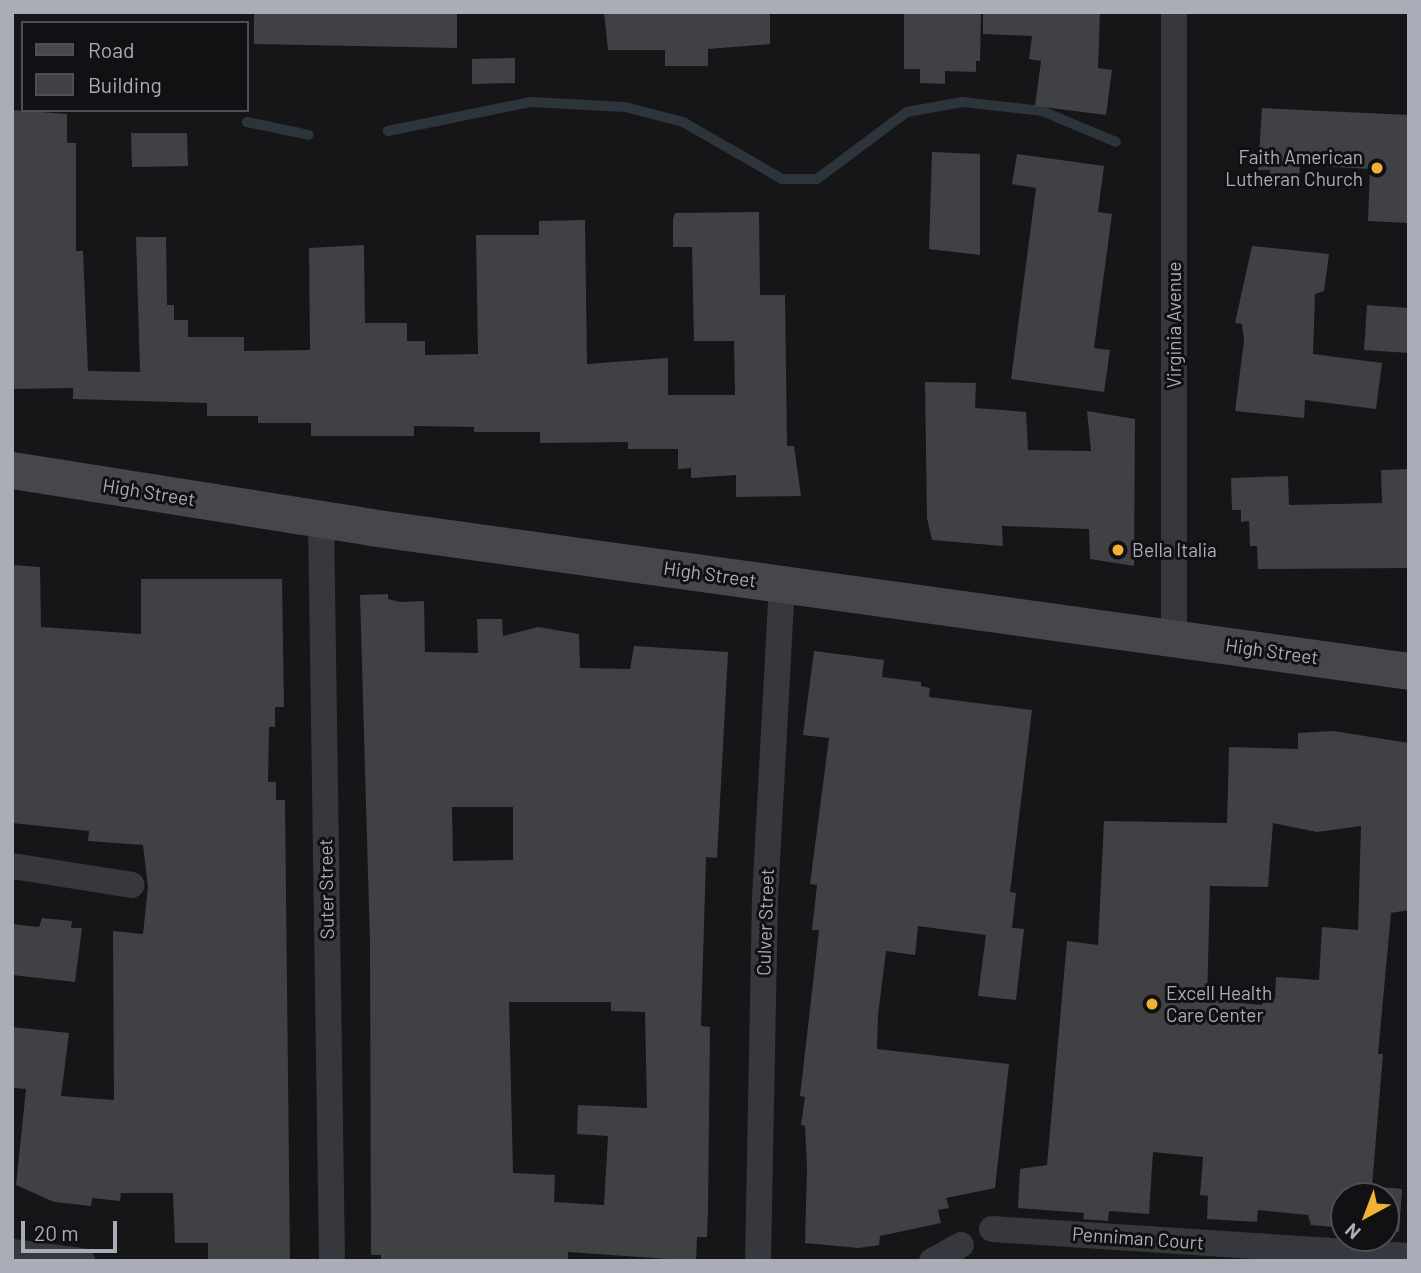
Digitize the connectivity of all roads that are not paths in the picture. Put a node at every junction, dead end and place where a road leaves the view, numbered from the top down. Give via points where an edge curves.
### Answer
1 (1174, 12) edge
2 (12, 470) edge
3 (321, 518) junction
4 (782, 583) junction
5 (1174, 637) junction
6 (1409, 671) edge
7 (12, 866) edge
8 (132, 886) dead end
9 (992, 1229) dead end
10 (961, 1245) dead end
11 (12, 1252) edge
12 (1409, 1256) edge
13 (82, 1261) edge
14 (332, 1261) edge
15 (758, 1261) edge
16 (932, 1261) edge

1 - 5 street, Virginia Avenue
2 - 3 main road, High Street
3 - 4 main road, High Street
3 - 14 street, Suter Street
4 - 5 main road, High Street
4 - 15 street, Culver Street via 765,912
5 - 6 main road, High Street
7 - 8 street
9 - 12 street, Penniman Court
10 - 16 street
11 - 13 street

